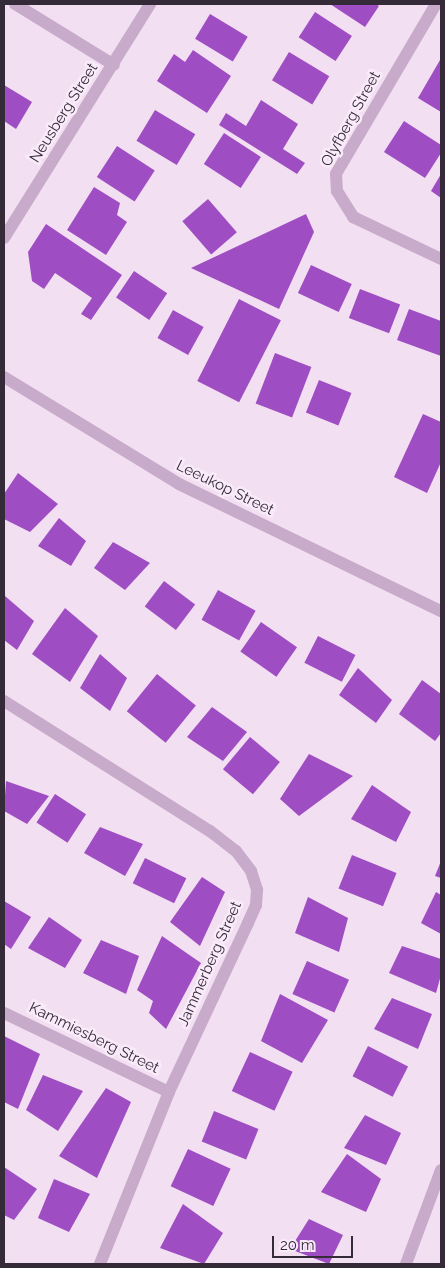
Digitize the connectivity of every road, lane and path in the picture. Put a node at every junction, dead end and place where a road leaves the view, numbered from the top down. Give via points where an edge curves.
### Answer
1 (15, 4) edge
2 (150, 4) edge
3 (436, 4) edge
4 (114, 65) junction
5 (4, 238) edge
6 (441, 259) edge
7 (4, 377) edge
8 (441, 610) edge
9 (4, 701) edge
10 (4, 1013) edge
11 (169, 1092) junction
12 (441, 1170) edge
13 (100, 1264) edge
14 (406, 1264) edge

1 - 4 street
2 - 4 street, Neusberg Street
3 - 6 street, Olyfberg Street via 336,174 336,191 352,217
4 - 5 street, Neusberg Street
7 - 8 street, Leeukop Street via 179,484
9 - 11 street, Jammerberg Street via 210,831 236,851 251,871 257,890 256,905
10 - 11 street, Kammiesberg Street
11 - 13 street, Jammerberg Street
12 - 14 street

